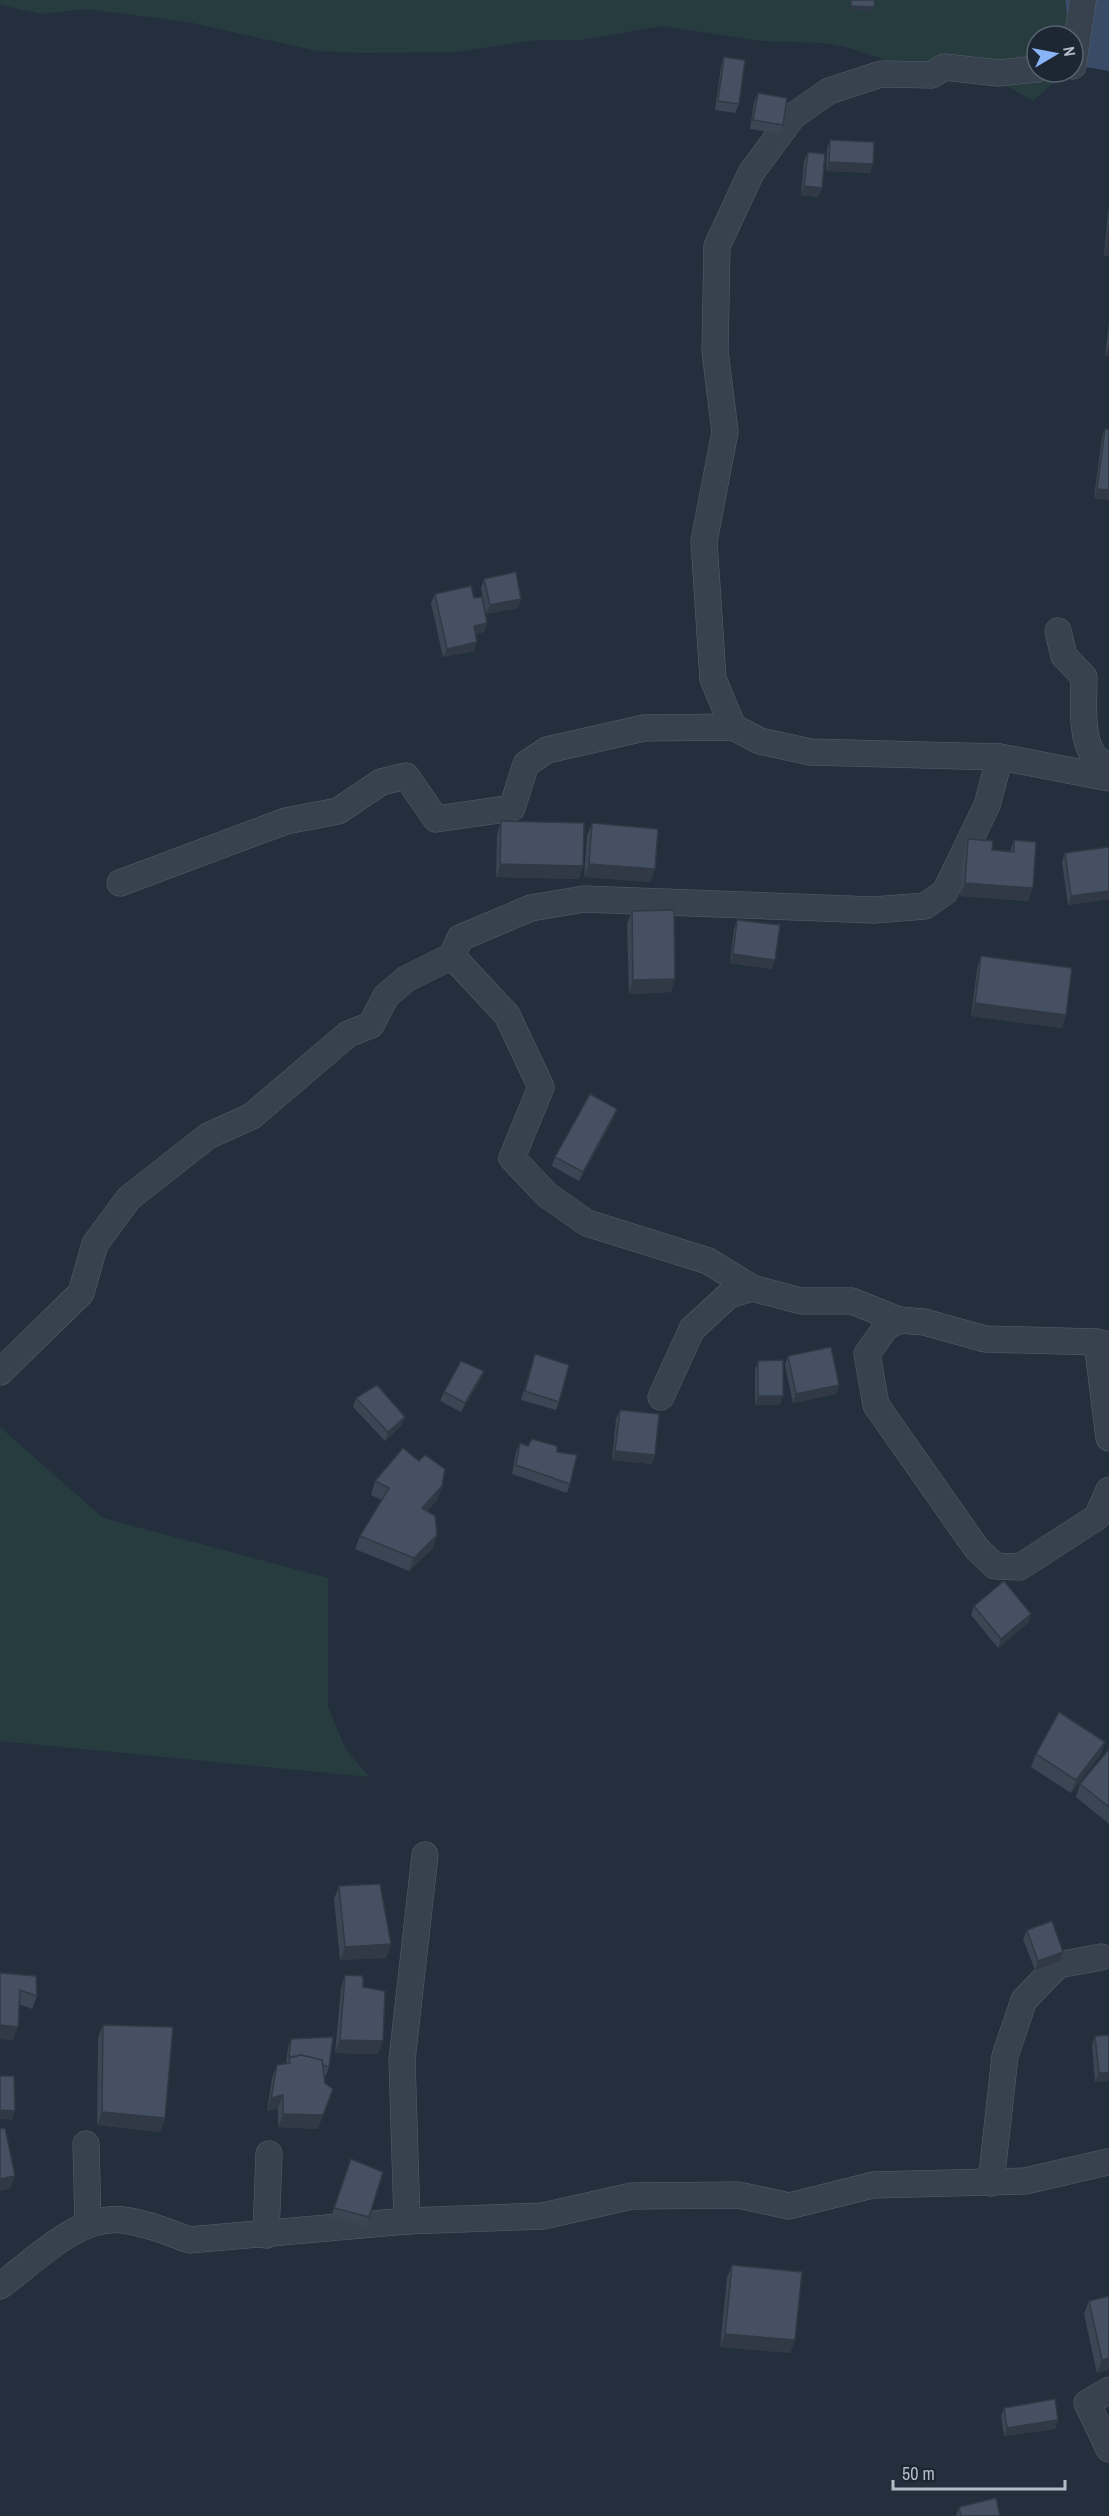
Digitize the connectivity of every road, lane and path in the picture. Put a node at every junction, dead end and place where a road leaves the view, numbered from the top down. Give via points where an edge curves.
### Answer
1 (1083, 0) edge
2 (1079, 24) edge
3 (1025, 70) edge
4 (1058, 631) dead end
5 (733, 727) junction
6 (1000, 757) junction
7 (1109, 768) edge
8 (1109, 778) edge
9 (120, 883) dead end
10 (452, 956) junction
11 (752, 1288) junction
12 (899, 1320) junction
13 (1103, 1344) edge
14 (0, 1372) edge
15 (661, 1396) dead end
16 (1109, 1437) edge
17 (1109, 1490) edge
18 (425, 1855) dead end
19 (1101, 1957) dead end
20 (86, 2144) dead end
21 (270, 2154) dead end
22 (1109, 2159) edge
23 (991, 2183) junction
24 (406, 2222) junction
25 (88, 2223) junction
26 (266, 2235) junction
27 (0, 2286) edge
28 (1109, 2390) edge
29 (1109, 2449) edge

1 - 2 street
3 - 5 street via 998,73 944,67 932,75 881,74 829,91 794,116 751,173 717,246 715,351 725,432 704,541 713,679
4 - 7 street via 1064,656 1084,677 1088,743 1094,756
5 - 6 street via 760,741 810,752
5 - 9 street via 644,728 547,750 526,764 512,808 436,819 406,776 381,783 338,811 286,821
6 - 8 street
6 - 10 street via 987,805 945,892 925,906 874,910 584,898 531,908 460,938
10 - 11 street via 507,1015 541,1087 512,1158 547,1195 587,1223 708,1261
10 - 14 street via 406,979 386,996 371,1025 348,1034 252,1116 208,1136 129,1198 95,1244 81,1293
11 - 12 street via 801,1301 852,1301
11 - 15 street via 729,1295 692,1329
12 - 13 street via 924,1322 985,1338
12 - 17 street via 886,1327 867,1354 876,1406 977,1549 995,1566 1020,1567 1088,1523 1097,1517
13 - 16 street
18 - 24 street via 402,2060
19 - 23 street via 1058,1965 1024,2000 1005,2056
20 - 25 street
21 - 26 street
22 - 23 street via 1025,2181
23 - 24 street via 873,2185 789,2206 738,2194 632,2196 543,2216
24 - 26 street
25 - 26 street via 121,2220 189,2240
25 - 27 street
28 - 29 street via 1087,2403

